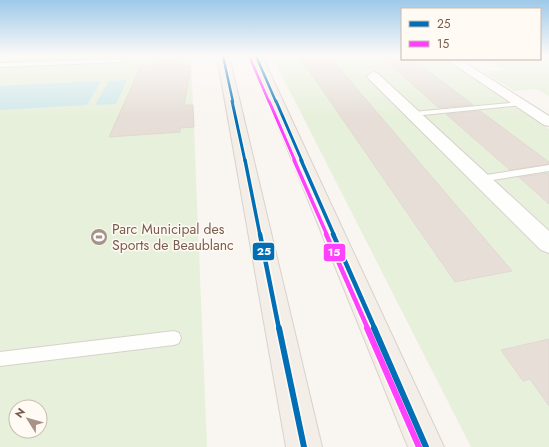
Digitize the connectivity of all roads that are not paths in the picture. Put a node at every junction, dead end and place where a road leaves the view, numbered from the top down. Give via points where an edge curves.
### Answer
1 (227, 77) edge
2 (265, 77) edge
3 (374, 77) edge
4 (478, 77) edge
5 (520, 104) junction
6 (413, 114) junction
7 (549, 122) edge
8 (549, 168) edge
9 (480, 179) junction
10 (549, 244) edge
11 (174, 338) dead end
12 (0, 359) edge
13 (304, 447) edge
14 (426, 447) edge

1 - 13 main road
2 - 14 main road
3 - 6 street
4 - 5 street
5 - 6 lane
5 - 7 street
6 - 9 street
8 - 9 lane
9 - 10 street
11 - 12 lane

